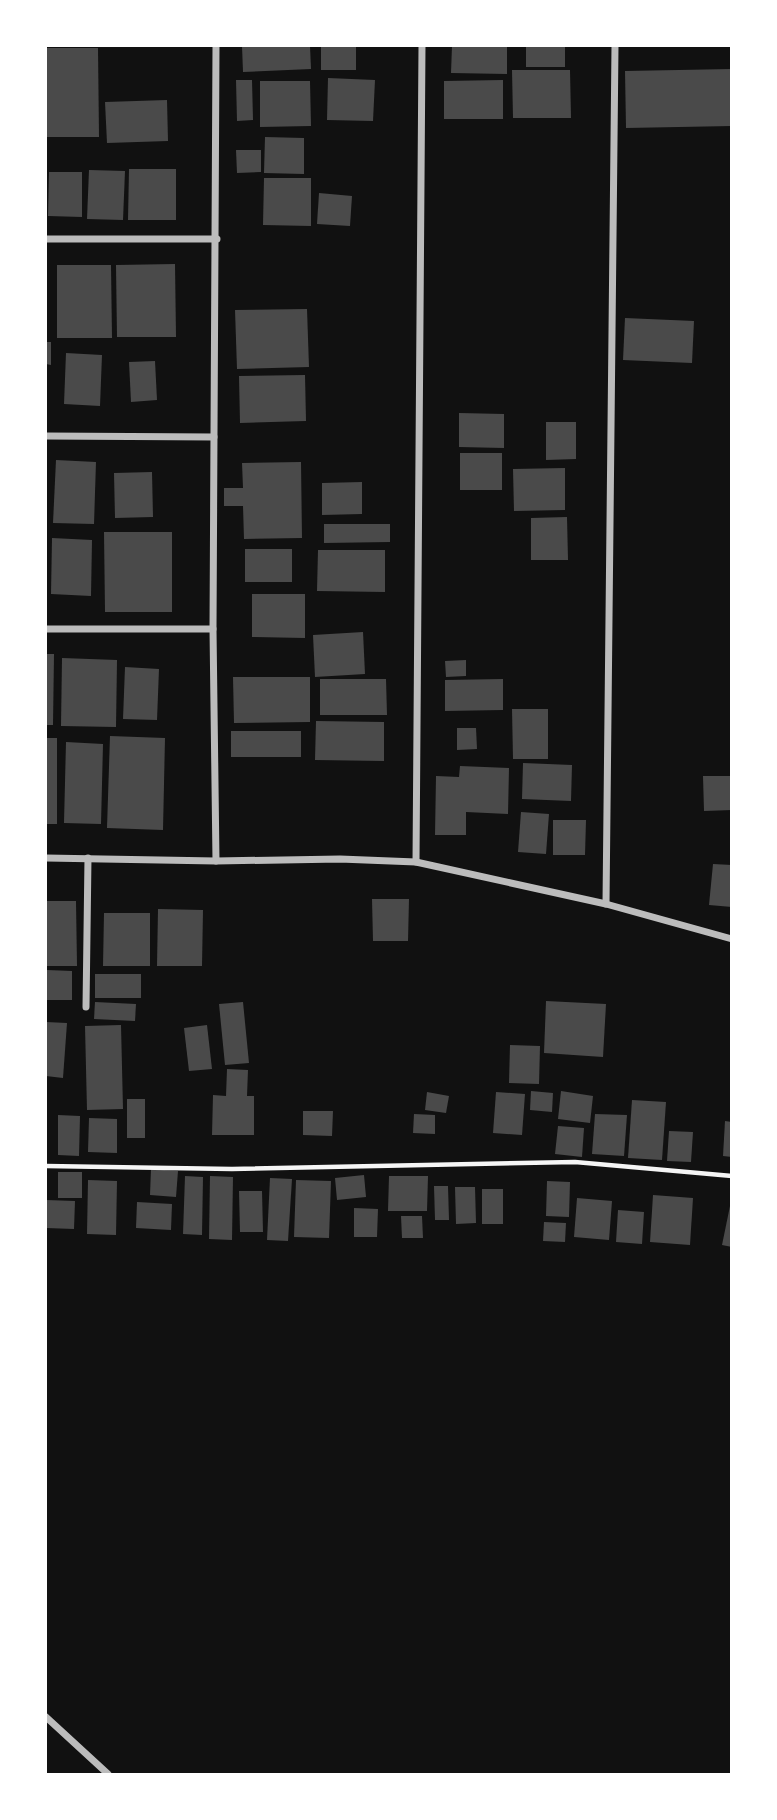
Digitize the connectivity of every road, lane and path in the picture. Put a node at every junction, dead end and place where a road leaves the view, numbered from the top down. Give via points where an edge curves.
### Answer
1 (216, 46) edge
2 (422, 46) edge
3 (615, 46) edge
4 (46, 239) edge
5 (217, 239) junction
6 (46, 436) edge
7 (214, 437) junction
8 (46, 629) edge
9 (213, 629) junction
10 (46, 858) edge
11 (88, 858) junction
12 (216, 861) junction
13 (416, 862) junction
14 (606, 904) junction
15 (732, 939) edge
16 (86, 1007) dead end
17 (46, 1166) edge
18 (732, 1176) edge
19 (46, 1717) edge
20 (108, 1774) edge

1 - 5 street
2 - 13 street
3 - 14 street
4 - 5 street
5 - 7 street
6 - 7 street
7 - 9 street
8 - 9 street
9 - 12 street
10 - 11 street
11 - 12 street
11 - 16 street
12 - 13 street
13 - 14 street
14 - 15 street
17 - 18 path via 232,1169 575,1162
19 - 20 street

